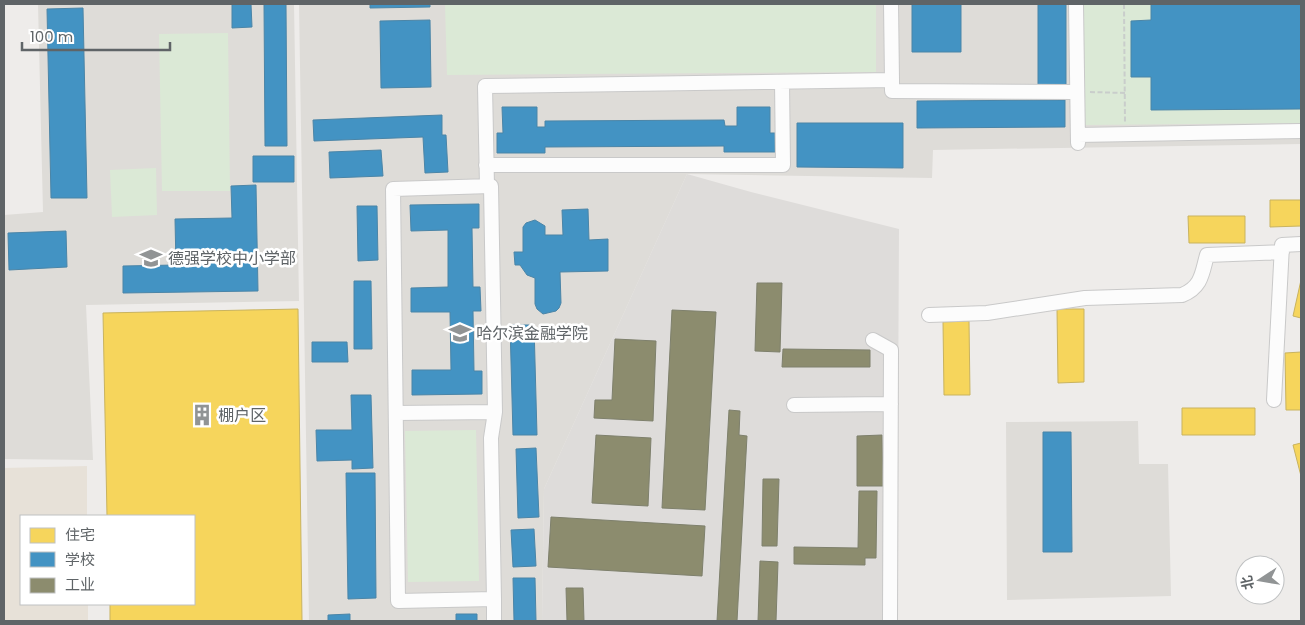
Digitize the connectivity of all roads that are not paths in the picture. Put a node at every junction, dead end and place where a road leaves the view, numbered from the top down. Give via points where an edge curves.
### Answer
1 (891, 4) edge
2 (1076, 4) edge
3 (892, 80) junction
4 (782, 82) junction
5 (1077, 92) junction
6 (1301, 131) edge
7 (486, 165) junction
8 (487, 186) junction
9 (1301, 244) edge
10 (1282, 252) junction
11 (929, 315) dead end
12 (873, 340) dead end
13 (1274, 400) dead end
14 (891, 404) junction
15 (794, 405) dead end
16 (396, 412) junction
17 (495, 412) junction
18 (494, 599) junction
19 (494, 621) edge
20 (890, 621) edge

1 - 3 lane
2 - 5 lane
3 - 4 lane
3 - 5 lane via 892,90
4 - 7 lane via 485,86
4 - 7 lane via 783,165
5 - 6 lane via 1078,139 1125,134
7 - 8 lane
8 - 16 lane via 393,189
8 - 17 lane via 491,186
9 - 10 lane via 1282,245
10 - 11 lane via 1207,254 1196,288 1182,295 1085,298 987,313
10 - 13 lane
12 - 14 lane via 891,350
14 - 15 lane
14 - 20 lane
16 - 17 lane
16 - 18 lane via 398,600
17 - 18 lane via 490,438
18 - 19 lane

